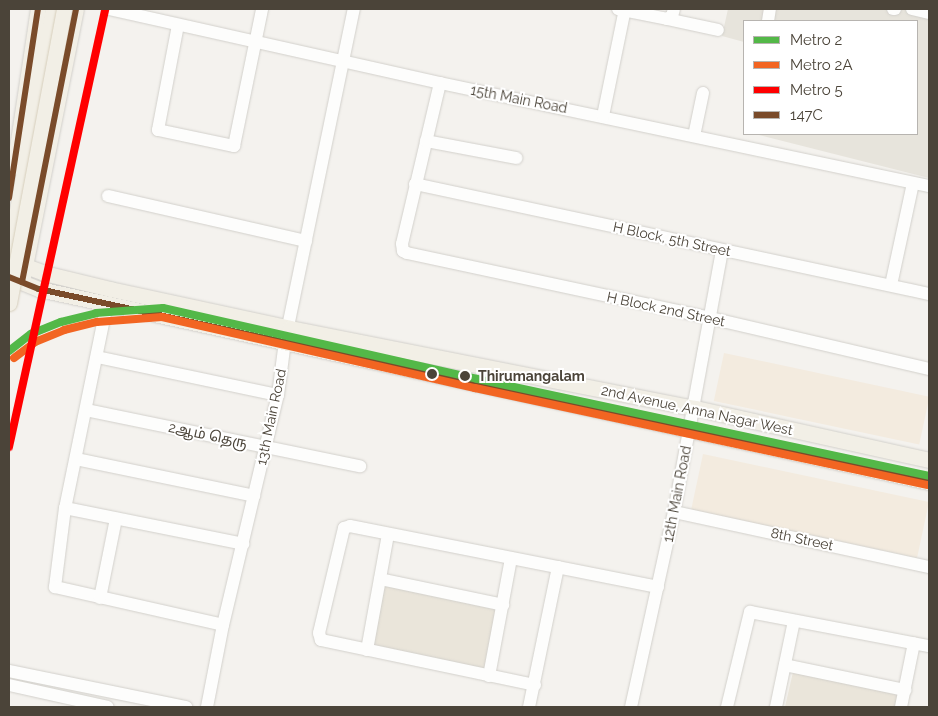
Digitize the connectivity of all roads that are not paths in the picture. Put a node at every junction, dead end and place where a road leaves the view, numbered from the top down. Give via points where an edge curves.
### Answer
1 (38, 9) edge
2 (53, 9) edge
3 (64, 9) edge
4 (76, 9) edge
5 (109, 9) edge
6 (262, 9) edge
7 (354, 9) edge
8 (622, 9) edge
9 (912, 9) edge
10 (929, 12) edge
11 (670, 14) edge
12 (178, 25) junction
13 (718, 30) dead end
14 (256, 42) junction
15 (342, 60) junction
16 (440, 83) junction
17 (703, 94) dead end
18 (603, 116) junction
19 (14, 132) edge
20 (694, 136) junction
21 (426, 142) junction
22 (516, 158) dead end
23 (913, 183) junction
24 (415, 184) junction
25 (929, 186) edge
26 (108, 196) dead end
27 (9, 198) edge
28 (306, 241) junction
29 (722, 250) junction
30 (9, 255) edge
31 (9, 260) edge
32 (25, 266) junction
33 (15, 279) edge
34 (891, 285) junction
35 (929, 294) edge
36 (9, 303) edge
37 (107, 304) junction
38 (710, 318) junction
39 (287, 334) junction
40 (97, 357) junction
41 (929, 369) edge
42 (278, 395) junction
43 (695, 408) junction
44 (86, 410) junction
45 (689, 429) junction
46 (266, 447) junction
47 (76, 459) junction
48 (929, 460) edge
49 (360, 466) dead end
50 (929, 482) edge
51 (254, 496) junction
52 (65, 508) junction
53 (674, 512) junction
54 (116, 519) junction
55 (388, 534) junction
56 (243, 544) junction
57 (511, 558) junction
58 (558, 567) junction
59 (929, 567) edge
60 (380, 579) junction
61 (658, 588) junction
62 (100, 598) junction
63 (503, 606) junction
64 (794, 620) junction
65 (223, 625) junction
66 (914, 643) junction
67 (929, 646) edge
68 (367, 650) junction
69 (785, 665) junction
70 (9, 671) edge
71 (489, 676) junction
72 (9, 685) edge
73 (535, 685) junction
74 (905, 690) junction
75 (108, 707) edge
76 (186, 707) edge
77 (207, 707) edge
78 (529, 707) edge
79 (631, 707) edge
80 (727, 707) edge
81 (776, 707) edge
82 (901, 707) edge

1 - 19 main road
2 - 30 main road
3 - 36 main road, bridge
4 - 32 main road
5 - 12 street, 15th Main Road
6 - 14 street
7 - 15 street, 13th Main Road
8 - 11 street
8 - 18 street
9 - 10 street
11 - 13 street
12 - 14 street, 15th Main Road
12 - 14 street via 158,130 234,146
14 - 15 street, 15th Main Road
15 - 16 street, 15th Main Road
15 - 28 street, 13th Main Road
16 - 18 street, 15th Main Road
16 - 21 street
17 - 20 street
18 - 20 street, 15th Main Road
19 - 27 main road
20 - 23 street, 15th Main Road
21 - 22 street
21 - 24 street
23 - 25 street, 15th Main Road
23 - 34 street
24 - 29 street, H Block, 5th Street
24 - 38 street, H Block 2nd Street via 402,244 403,251 411,256
26 - 28 street
28 - 39 street, 13th Main Road
29 - 34 street, H Block, 5th Street
29 - 38 street, 12th Main Road
31 - 32 main road, 2nd Avenue, Anna Nagar West
32 - 33 main road
32 - 39 main road, 2nd Avenue, Anna Nagar West via 44,274
33 - 37 main road, 2nd Avenue, Anna Nagar West via 40,289
34 - 35 street, H Block, 5th Street
37 - 39 main road, 2nd Avenue, Anna Nagar West
37 - 40 street
38 - 41 street, H Block 2nd Street
38 - 43 street, 12th Main Road
39 - 42 street, 13th Main Road
39 - 43 main road, 2nd Avenue, Anna Nagar West
39 - 45 main road, 2nd Avenue, Anna Nagar West
40 - 42 street
40 - 44 street
42 - 46 street, 13th Main Road
43 - 45 street, 12th Main Road
43 - 48 main road, 2nd Avenue, Anna Nagar West
44 - 46 street, 2ஆம் தெரு
44 - 47 street
45 - 50 main road, 2nd Avenue, Anna Nagar West
45 - 53 street, 12th Main Road
46 - 49 street, 2ஆம் தெரு
46 - 51 street, 13th Main Road
47 - 51 street
47 - 52 street
51 - 56 street, 13th Main Road
52 - 54 street
52 - 62 street via 55,587
53 - 59 street, 8th Street
53 - 61 street, 12th Main Road
54 - 56 street
54 - 62 street
55 - 57 street
55 - 60 street
55 - 68 street via 346,526 319,633 320,639
56 - 65 street, 13th Main Road
57 - 58 street
57 - 63 street
58 - 61 street
58 - 73 street
60 - 63 street
60 - 68 street
61 - 79 street, 12th Main Road
62 - 65 street
63 - 71 street
64 - 66 street
64 - 69 street
64 - 80 street via 753,612 749,614
65 - 77 street, 13th Main Road
66 - 67 street
66 - 74 street
68 - 71 street
69 - 74 street
69 - 81 street
70 - 76 street
71 - 73 street
72 - 75 street
73 - 78 street
74 - 82 street

